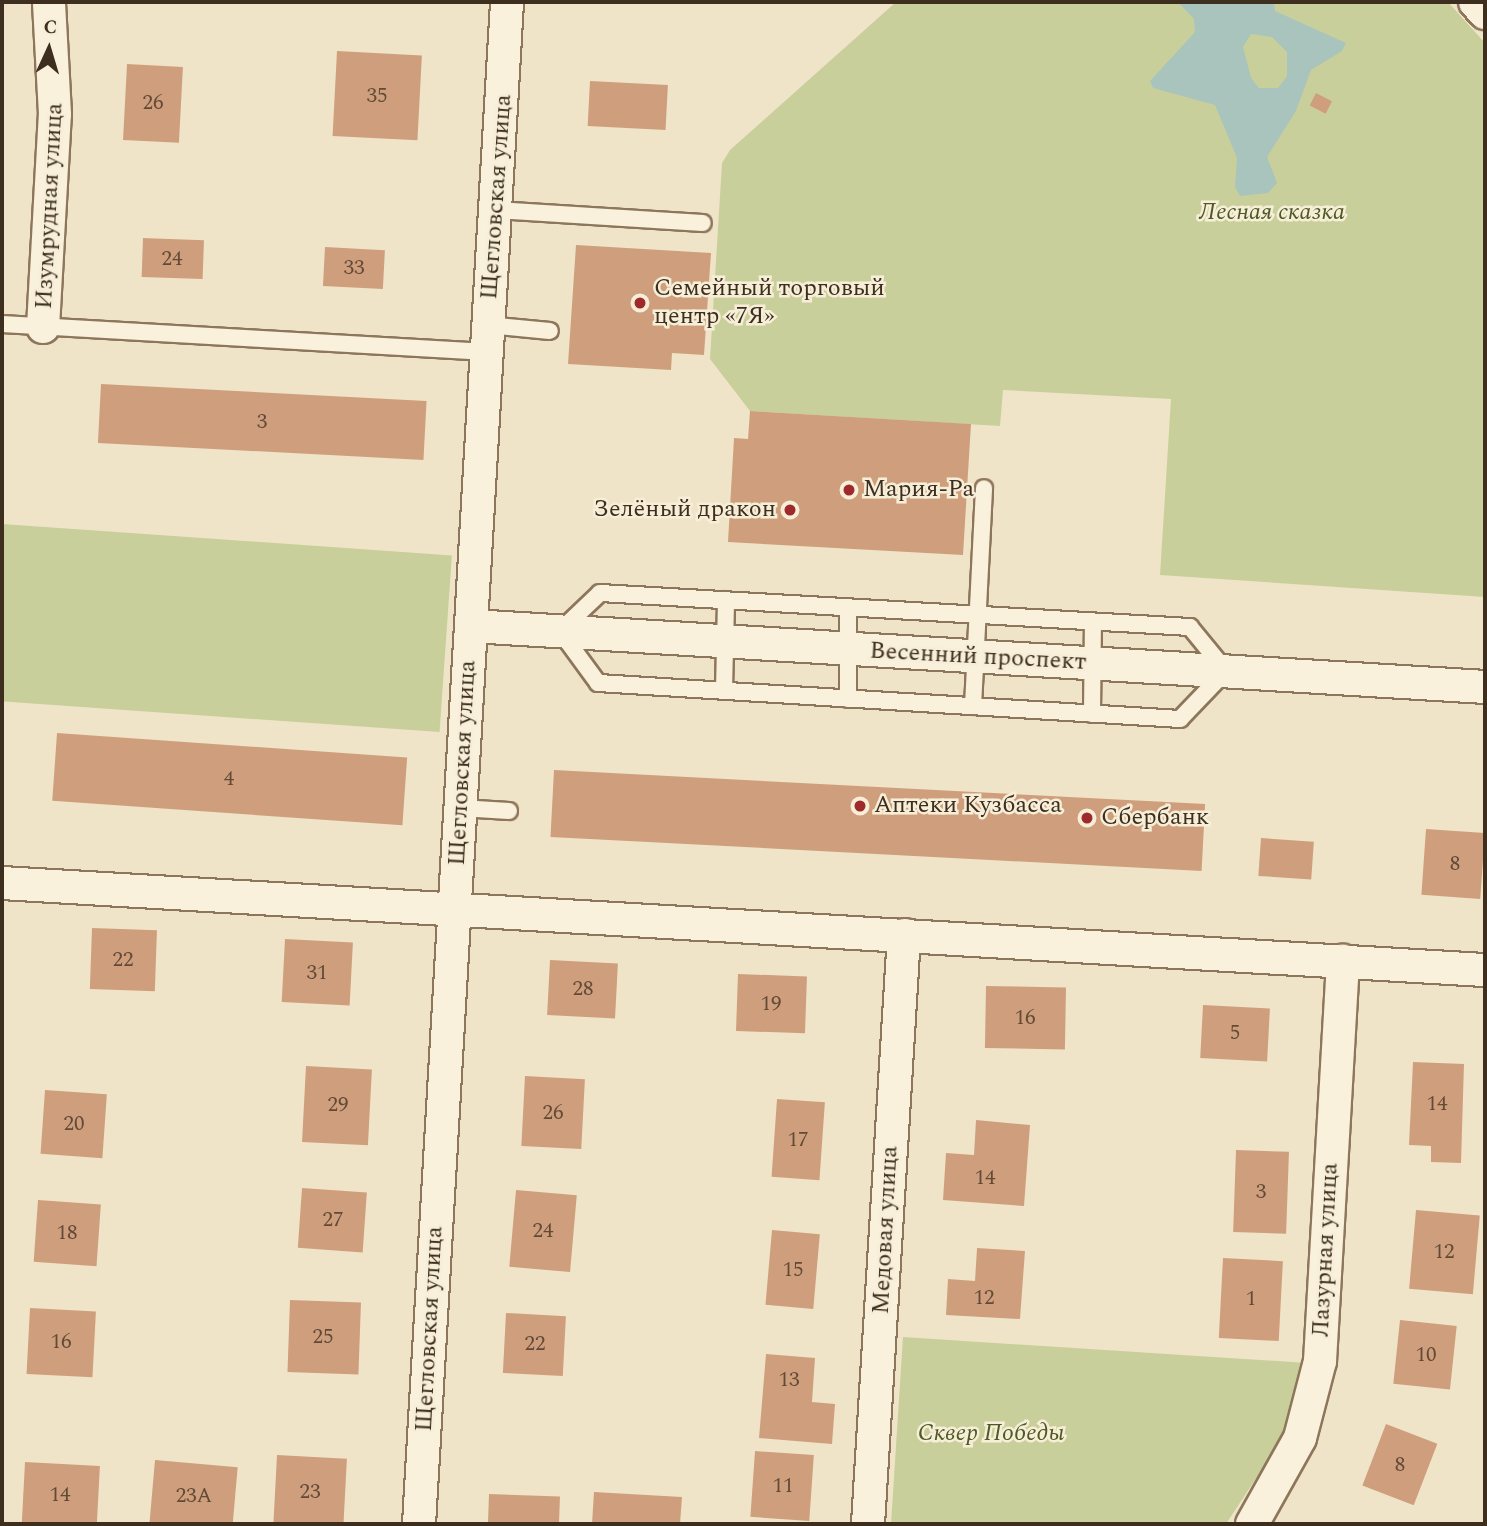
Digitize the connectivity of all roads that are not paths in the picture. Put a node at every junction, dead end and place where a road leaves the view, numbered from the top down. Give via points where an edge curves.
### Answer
1 (49, 2) edge
2 (507, 2) edge
3 (1475, 2) edge
4 (1485, 13) edge
5 (496, 210) junction
6 (703, 223) dead end
7 (2, 324) edge
8 (43, 327) junction
9 (550, 331) dead end
10 (487, 338) junction
11 (984, 488) dead end
12 (726, 600) junction
13 (848, 607) junction
14 (978, 615) junction
15 (1093, 622) junction
16 (471, 626) junction
17 (560, 631) junction
18 (725, 643) junction
19 (848, 649) junction
20 (976, 657) junction
21 (1094, 664) junction
22 (1226, 671) junction
23 (1485, 687) edge
24 (724, 691) junction
25 (848, 699) junction
26 (973, 706) junction
27 (1093, 714) junction
28 (460, 808) junction
29 (509, 811) dead end
30 (2, 883) edge
31 (454, 909) junction
32 (904, 935) junction
33 (1343, 961) junction
34 (1485, 970) edge
35 (419, 1524) edge
36 (868, 1524) edge
37 (1252, 1524) edge

1 - 8 street, Изумрудная улица via 55,114
2 - 5 street, Щегловская улица
3 - 4 street
5 - 6 lane
5 - 10 street, Щегловская улица
7 - 8 lane
8 - 10 lane
9 - 10 lane
10 - 16 street, Щегловская улица
11 - 14 lane
12 - 13 lane
12 - 17 lane via 600,593
12 - 18 lane
13 - 14 lane
13 - 19 lane
14 - 15 lane
14 - 20 lane
15 - 21 lane
15 - 22 lane via 1190,627
16 - 17 street, Весенний проспект
16 - 28 street, Щегловская улица
17 - 18 street, Весенний проспект
17 - 24 lane via 598,683
18 - 19 street, Весенний проспект
18 - 24 lane
19 - 20 street, Весенний проспект
19 - 25 lane
20 - 21 street, Весенний проспект
20 - 26 lane
21 - 22 street, Весенний проспект
21 - 27 lane
22 - 23 street, Весенний проспект
22 - 27 lane via 1180,719
24 - 25 lane
25 - 26 lane
26 - 27 lane
28 - 29 lane
28 - 31 street, Щегловская улица
30 - 31 street
31 - 32 street
31 - 35 street, Щегловская улица
32 - 33 street
32 - 36 street, Медовая улица
33 - 34 street
33 - 37 street, Лазурная улица via 1320,1361 1300,1438

